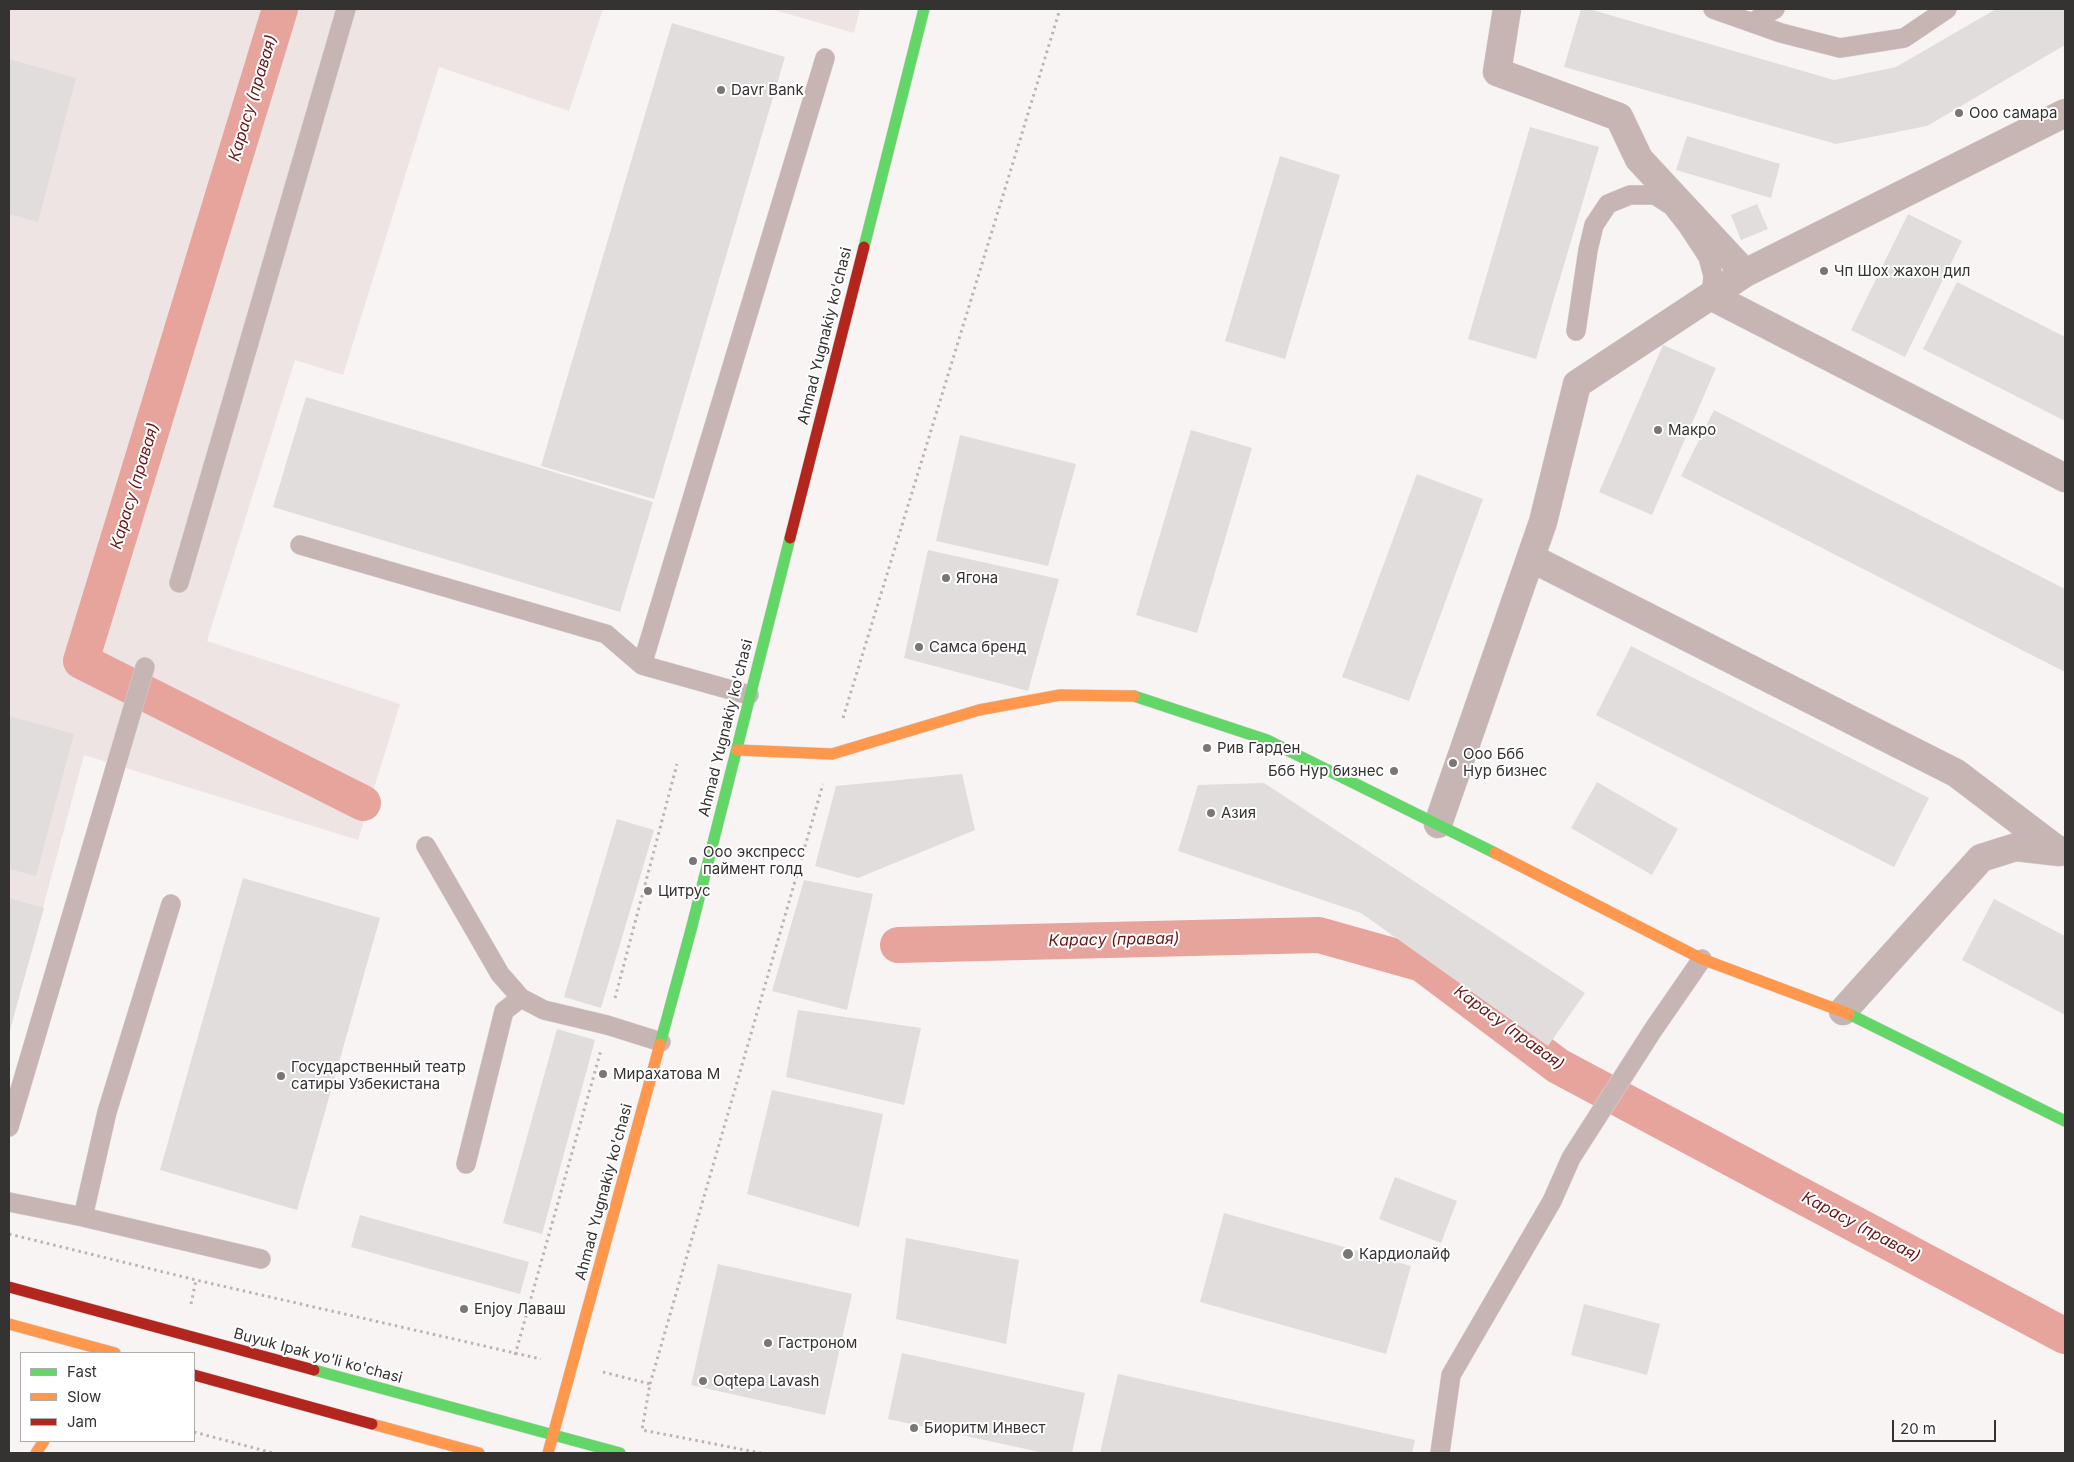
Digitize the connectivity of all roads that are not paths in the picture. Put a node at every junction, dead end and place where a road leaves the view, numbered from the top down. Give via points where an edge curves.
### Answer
1 (346, 9) edge
2 (924, 9) edge
3 (1507, 9) edge
4 (1713, 9) edge
5 (1775, 9) edge
6 (1947, 9) edge
7 (1753, 22) junction
8 (825, 58) dead end
9 (2065, 113) edge
10 (1744, 273) junction
11 (1711, 296) junction
12 (1576, 331) dead end
13 (2065, 478) edge
14 (300, 545) dead end
15 (1531, 558) junction
16 (179, 583) dead end
17 (642, 665) junction
18 (145, 667) dead end
19 (750, 696) junction
20 (737, 750) junction
21 (1438, 824) junction
22 (426, 846) dead end
23 (2063, 853) edge
24 (171, 904) dead end
25 (1702, 959) junction
26 (521, 998) junction
27 (1843, 1010) junction
28 (661, 1042) junction
29 (2065, 1121) edge
30 (9, 1127) edge
31 (466, 1164) dead end
32 (9, 1202) edge
33 (83, 1217) junction
34 (261, 1259) dead end
35 (9, 1287) edge
36 (9, 1324) edge
37 (110, 1352) edge
38 (195, 1375) edge
39 (553, 1435) junction
40 (43, 1442) edge
41 (36, 1453) edge
42 (478, 1453) edge
43 (548, 1453) edge
44 (620, 1453) edge
45 (1440, 1453) edge

1 - 16 lane
2 - 19 street, Ahmad Yugnakiy ko'chasi
3 - 10 street via 1497,72 1619,117 1638,160
4 - 7 lane
5 - 7 lane
6 - 7 lane via 1904,38 1840,48 1781,33
8 - 17 lane
9 - 10 street
10 - 11 street
11 - 12 lane via 1713,276 1708,257 1672,206 1655,195 1630,195 1608,204 1594,225
11 - 13 street
11 - 15 street via 1577,384 1544,522
14 - 17 lane via 606,634
15 - 21 street
15 - 23 street via 1956,773
17 - 19 lane
18 - 30 lane
19 - 20 street, Ahmad Yugnakiy ko'chasi
20 - 21 street via 832,754 979,710 1060,695 1130,695 1267,740
20 - 28 street, Ahmad Yugnakiy ko'chasi
21 - 25 street
22 - 26 lane via 500,974
23 - 27 street via 2016,848 1981,858
24 - 33 lane via 107,1112
25 - 27 street
25 - 45 lane via 1571,1158 1552,1201 1451,1375
26 - 28 lane via 544,1010
26 - 31 lane via 504,1011
27 - 29 street
28 - 39 street, Ahmad Yugnakiy ko'chasi
32 - 33 lane
33 - 34 lane
35 - 39 street, Buyuk Ipak yo'li ko'chasi via 134,1326
36 - 37 street
38 - 42 street
39 - 43 street, Ahmad Yugnakiy ko'chasi
39 - 44 street, Buyuk Ipak yo'li ko'chasi
40 - 41 street

